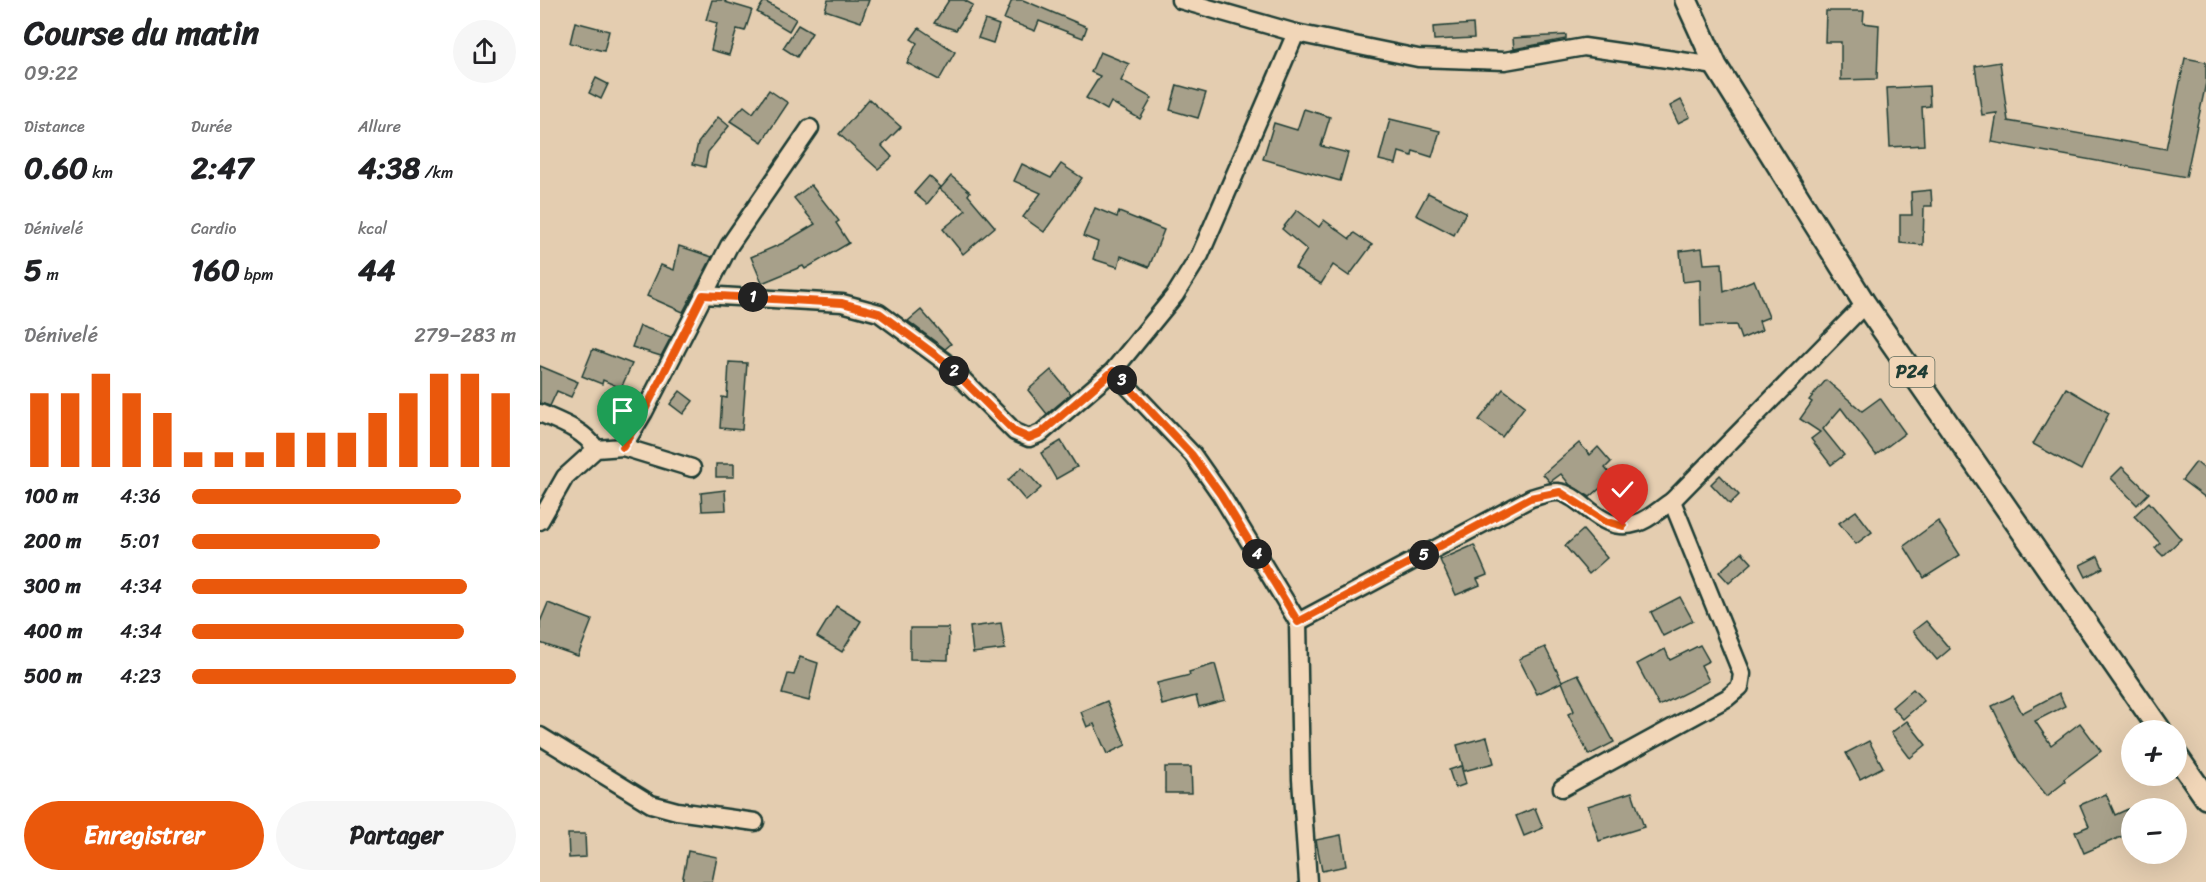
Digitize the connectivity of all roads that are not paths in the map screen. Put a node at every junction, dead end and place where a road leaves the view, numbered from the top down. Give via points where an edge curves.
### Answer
1 (1181, 0) edge
2 (1686, 0) edge
3 (1296, 33) junction
4 (1716, 66) junction
5 (810, 128) dead end
6 (703, 295) junction
7 (1865, 304) junction
8 (1113, 371) junction
9 (540, 413) edge
10 (623, 447) junction
11 (596, 449) junction
12 (692, 468) dead end
13 (1672, 501) junction
14 (540, 521) edge
15 (1298, 622) junction
16 (2153, 720) edge
17 (540, 736) edge
18 (2187, 771) edge
19 (1562, 788) dead end
20 (2206, 798) edge
21 (755, 822) dead end
22 (1308, 882) edge

1 - 3 street
2 - 4 main road, P24
3 - 4 street via 1418,58 1505,61 1584,47
3 - 8 street via 1200,255 1175,296
4 - 7 main road, P24
5 - 6 street via 729,246
6 - 8 street via 842,303 879,313 945,362 1015,432 1029,438 1041,433
6 - 10 street
7 - 13 street
7 - 16 main road, P24
8 - 15 street via 1192,455 1221,495
9 - 11 street via 571,427
10 - 11 street
10 - 12 street
11 - 14 street via 565,477
13 - 15 street via 1638,523 1623,526 1605,521 1560,492 1530,498
13 - 19 street via 1742,674 1740,687 1727,698
15 - 22 street via 1301,779
17 - 21 street via 651,804
18 - 20 main road

